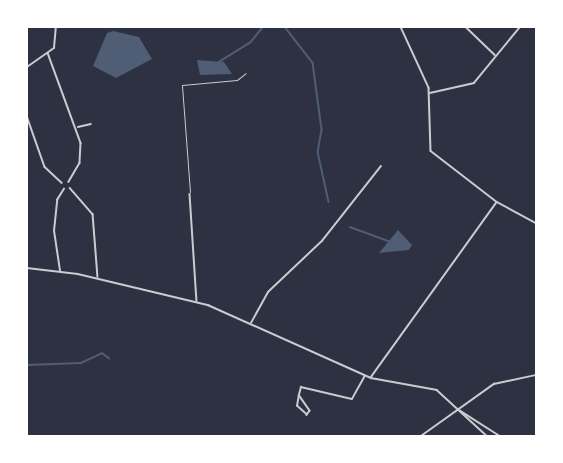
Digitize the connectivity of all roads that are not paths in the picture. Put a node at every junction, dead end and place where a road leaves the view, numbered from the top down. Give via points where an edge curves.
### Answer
1 (56, 27) edge
2 (401, 27) edge
3 (466, 27) edge
4 (520, 27) edge
5 (48, 53) junction
6 (496, 56) junction
7 (27, 67) edge
8 (246, 73) dead end
9 (430, 93) junction
10 (27, 116) edge
11 (91, 124) dead end
12 (77, 127) junction
13 (381, 166) dead end
14 (69, 182) junction
15 (62, 183) junction
16 (70, 188) junction
17 (64, 189) junction
18 (190, 194) joint
19 (496, 202) junction
20 (536, 223) edge
21 (27, 268) edge
22 (60, 271) junction
23 (98, 278) junction
24 (197, 301) junction
25 (251, 324) junction
26 (365, 375) junction
27 (536, 375) edge
28 (371, 378) junction
29 (299, 395) junction
30 (458, 410) junction
31 (421, 436) edge
32 (487, 436) edge
33 (500, 436) edge

1 - 5 street via 57,42
2 - 9 street
3 - 6 street
4 - 6 street
5 - 7 street
5 - 12 street
6 - 9 street via 468,87
8 - 18 lane via 235,81 182,85
9 - 19 street via 431,151
10 - 15 street via 45,167
11 - 12 street
12 - 14 street via 81,159
13 - 25 street via 322,241 268,292
14 - 15 street
14 - 16 street
15 - 17 street
16 - 17 street
16 - 23 street via 93,214
17 - 22 street via 57,200 54,231
18 - 24 street
19 - 20 street
19 - 28 street
21 - 22 street
22 - 23 street
23 - 24 street
24 - 25 street
25 - 26 street
26 - 28 street
26 - 29 street via 352,399 301,387
27 - 30 street via 494,384
28 - 30 street via 437,390
29 - 29 street via 297,406 307,416 310,411
30 - 31 street
30 - 32 street
30 - 33 street

